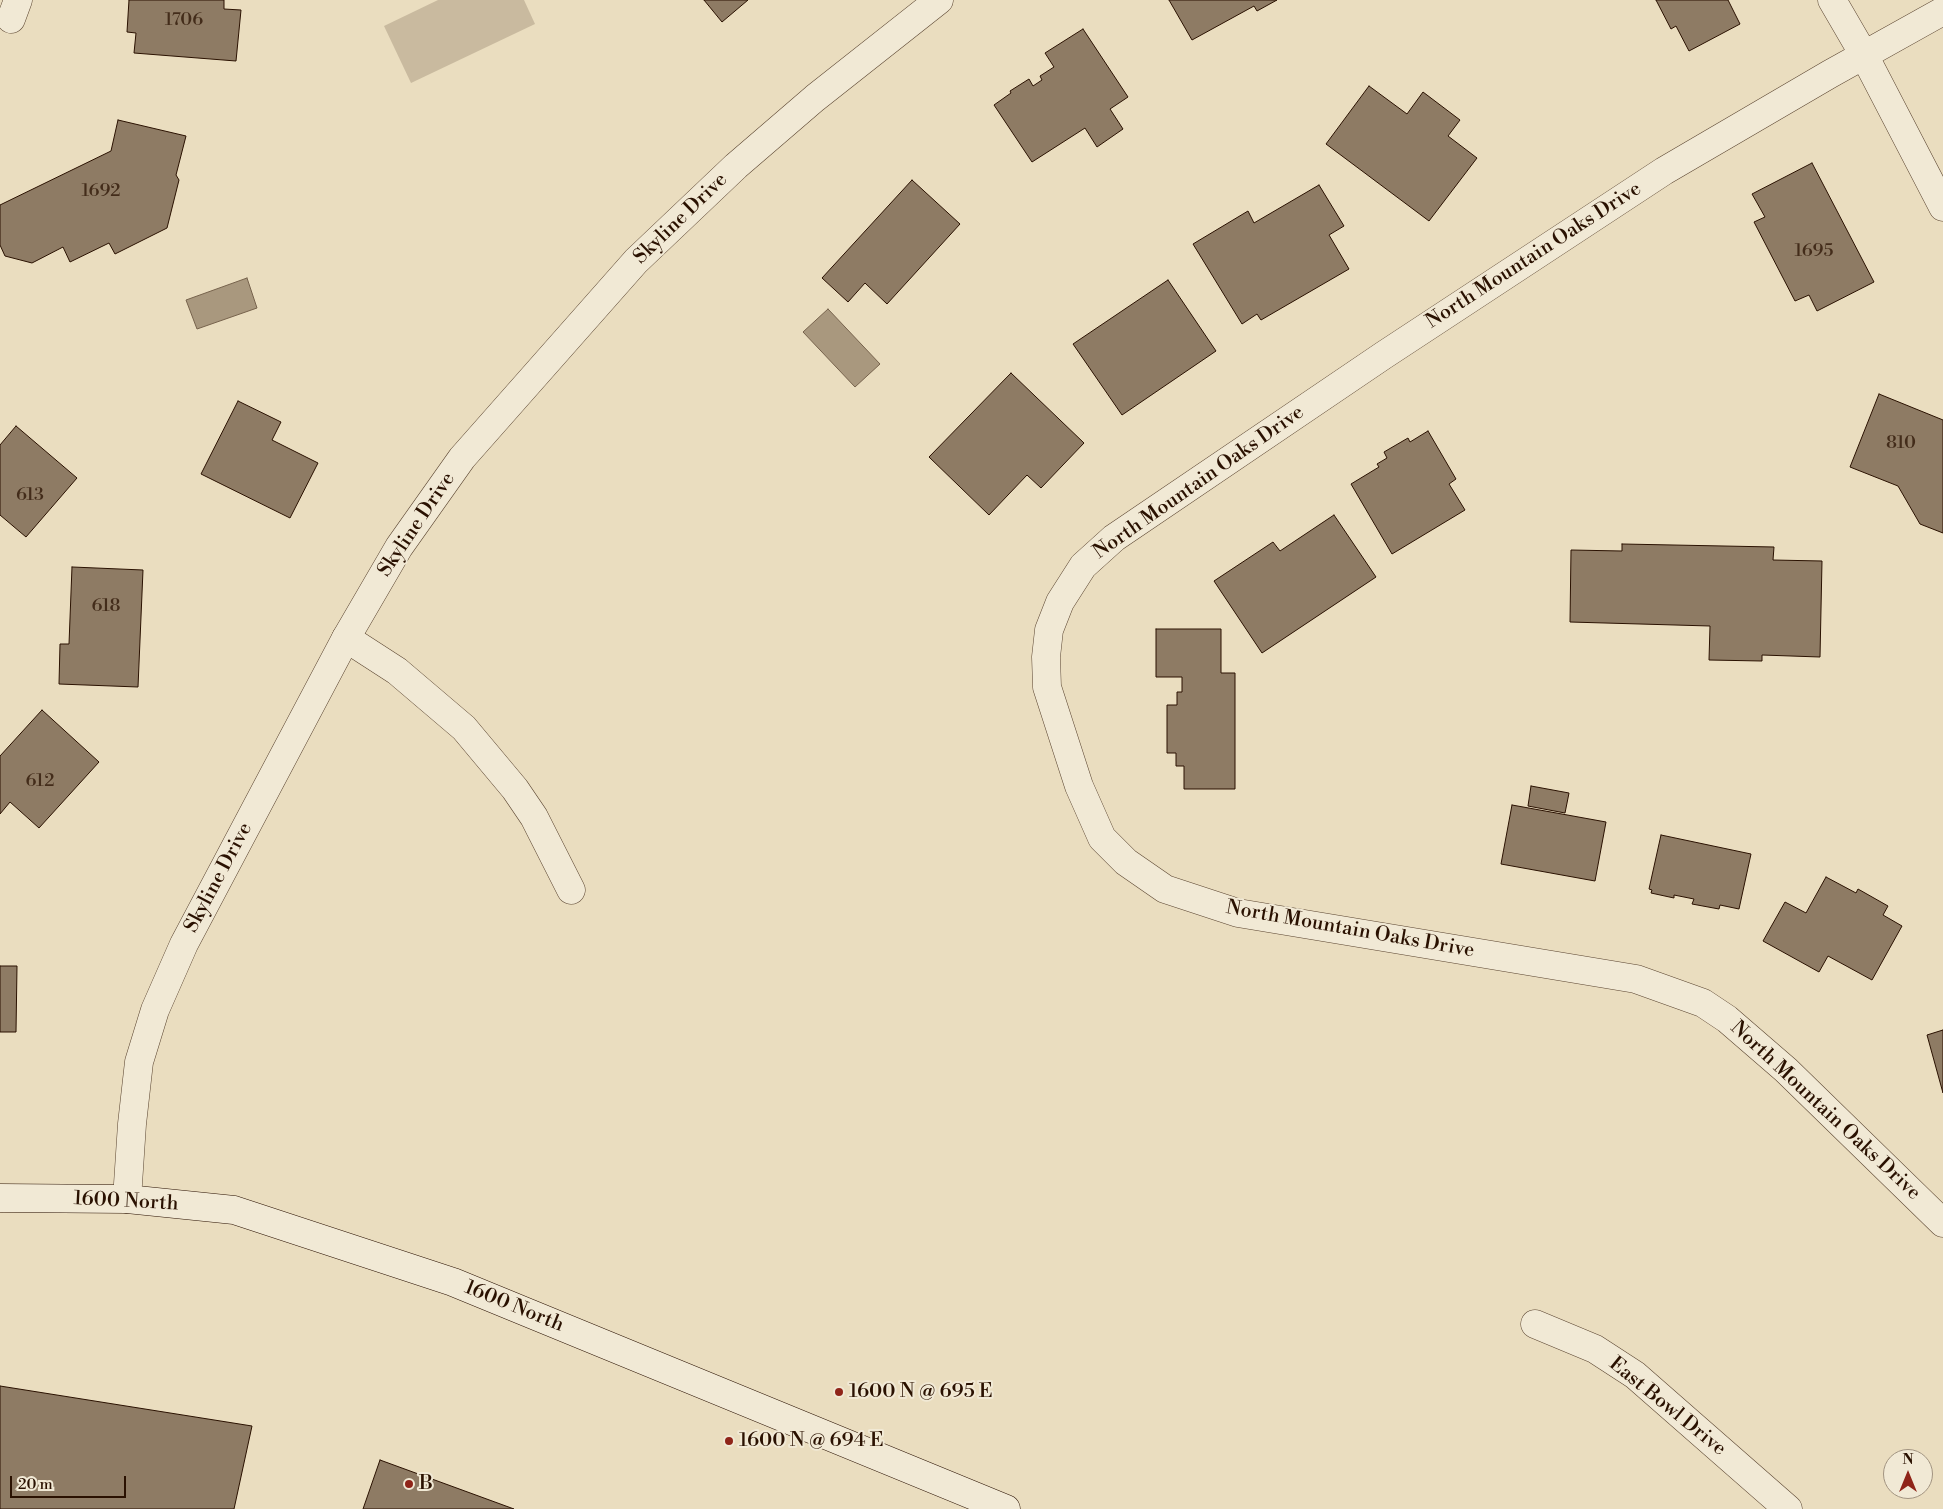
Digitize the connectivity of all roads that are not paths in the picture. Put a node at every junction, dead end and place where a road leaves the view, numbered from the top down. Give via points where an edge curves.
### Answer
1 (939, 0) edge
2 (1832, 0) edge
3 (1943, 11) edge
4 (1864, 54) junction
5 (1943, 207) edge
6 (346, 638) junction
7 (571, 890) dead end
8 (0, 1198) edge
9 (127, 1199) junction
10 (1943, 1223) edge
11 (1535, 1324) dead end
12 (1006, 1509) edge
13 (1788, 1509) edge

1 - 6 street, Skyline Drive via 815,98 736,166 636,261 462,458 399,548
2 - 4 street
3 - 4 street, North Mountain Oaks Drive
4 - 5 street
4 - 10 street, North Mountain Oaks Drive via 1656,176 1384,354 1114,538 1083,566 1060,602 1050,630 1046,667 1048,687 1079,786 1102,838 1126,862 1165,890 1238,913 1636,979 1703,1003 1727,1018 1786,1070
6 - 7 street via 397,671 464,728 534,817
6 - 9 street, Skyline Drive via 184,944 155,1010 139,1062
8 - 9 street, 1600 North
9 - 12 street, 1600 North via 234,1210 453,1282
11 - 13 street, East Bowl Drive via 1595,1349 1635,1375

